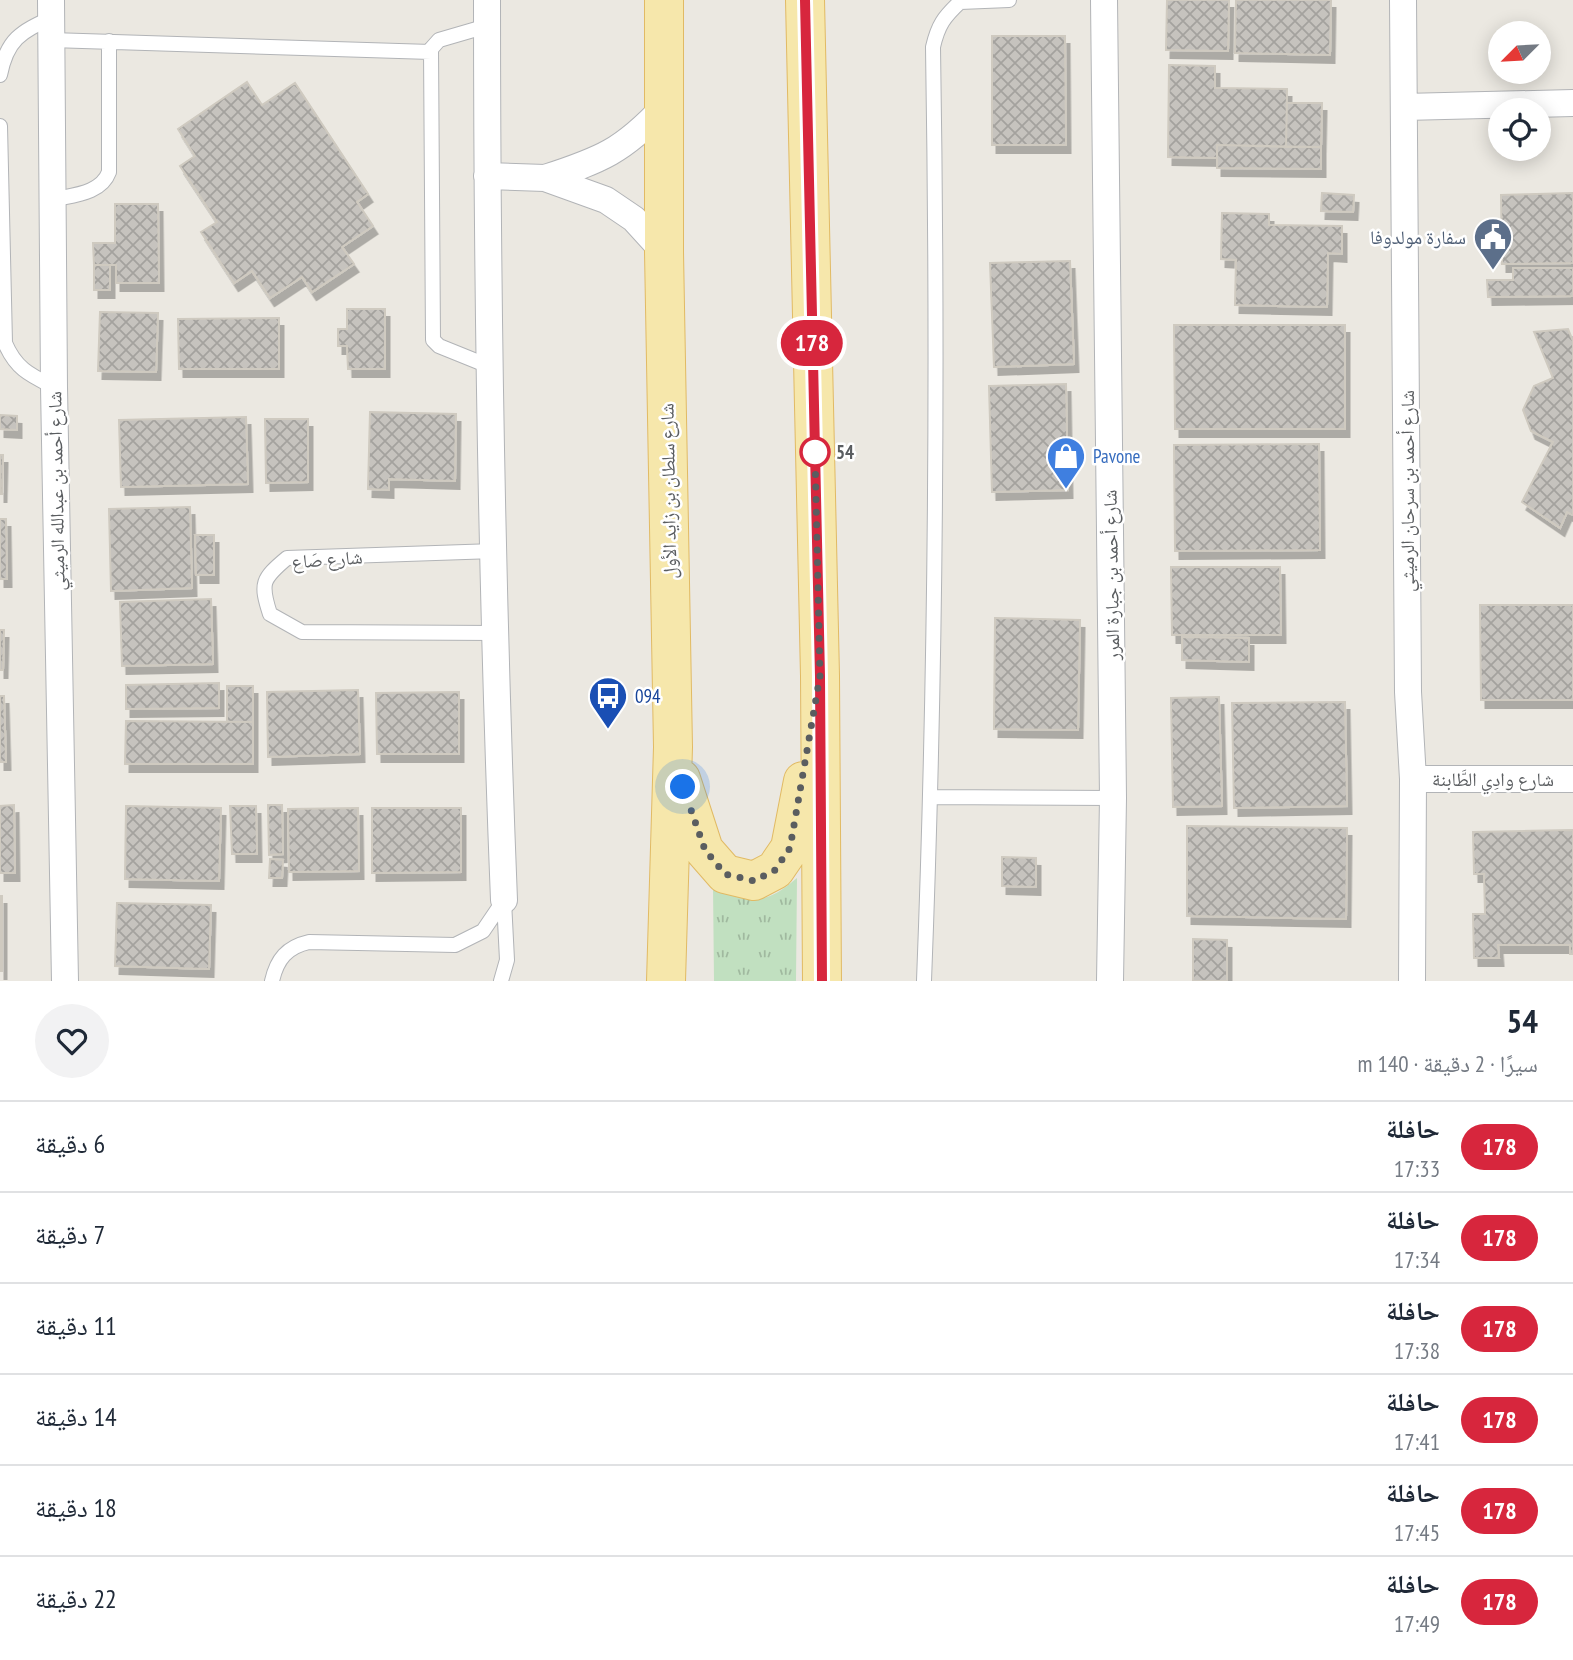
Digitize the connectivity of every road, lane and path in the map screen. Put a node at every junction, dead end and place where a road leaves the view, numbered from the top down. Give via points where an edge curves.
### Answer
1 (664, 0) edge
2 (805, 0) edge
3 (1009, 0) edge
4 (1104, 0) edge
5 (1403, 0) edge
6 (487, 13) edge
7 (51, 19) edge
8 (108, 41) junction
9 (431, 52) junction
10 (0, 75) edge
11 (1573, 103) edge
12 (664, 107) junction
13 (1404, 107) junction
14 (0, 126) edge
15 (487, 176) junction
16 (545, 178) junction
17 (52, 200) junction
18 (664, 252) junction
19 (491, 367) junction
20 (54, 387) junction
21 (495, 551) junction
22 (496, 633) junction
23 (820, 676) junction
24 (673, 747) junction
25 (1413, 779) junction
26 (1573, 779) edge
27 (931, 797) junction
28 (1114, 798) junction
29 (504, 900) junction
30 (65, 981) edge
31 (272, 981) edge
32 (501, 981) edge
33 (666, 981) edge
34 (822, 981) edge
35 (924, 981) edge
36 (1110, 981) edge
37 (1412, 981) edge

1 - 12 main road, شارع سلطان بن زايد الأول
2 - 23 main road
3 - 27 lane via 960,2 937,29 933,47 936,269
4 - 28 street, شارع أحمد بن جبارة المرر
5 - 13 street, شارع أحمد بن سرحان الرميثي
6 - 9 lane via 439,40
6 - 15 street
7 - 8 lane
7 - 10 lane via 16,37
7 - 17 street, شارع أحمد بن عبدالله الرميثي
8 - 9 lane
8 - 17 lane via 109,172 95,189
9 - 19 lane via 433,340
11 - 13 street
12 - 16 street via 640,134 609,155
12 - 18 main road, شارع سلطان بن زايد الأول
13 - 25 street, شارع أحمد بن سرحان الرميثي via 1408,692
14 - 20 lane via 5,344 12,361
15 - 16 street
15 - 19 street
16 - 18 street via 606,200 634,219
17 - 20 street, شارع أحمد بن عبدالله الرميثي
18 - 24 main road, شارع سلطان بن زايد الأول
19 - 21 street
20 - 30 street, شارع أحمد بن عبدالله الرميثي
21 - 22 street
21 - 22 lane, شارع صَاع via 287,558 268,574 263,593 270,614 302,632
22 - 29 street
23 - 24 main road via 790,848 775,870 754,881 725,874 705,850
23 - 34 main road
24 - 33 main road, شارع سلطان بن زايد الأول
25 - 26 street, شارع وادِي الطَّابنة
25 - 37 street, شارع أحمد بن سرحان الرميثي
27 - 28 lane
27 - 35 lane
28 - 36 street, شارع أحمد بن جبارة المرر
29 - 31 lane via 483,931 455,945 309,942 280,959
29 - 32 lane via 506,960

